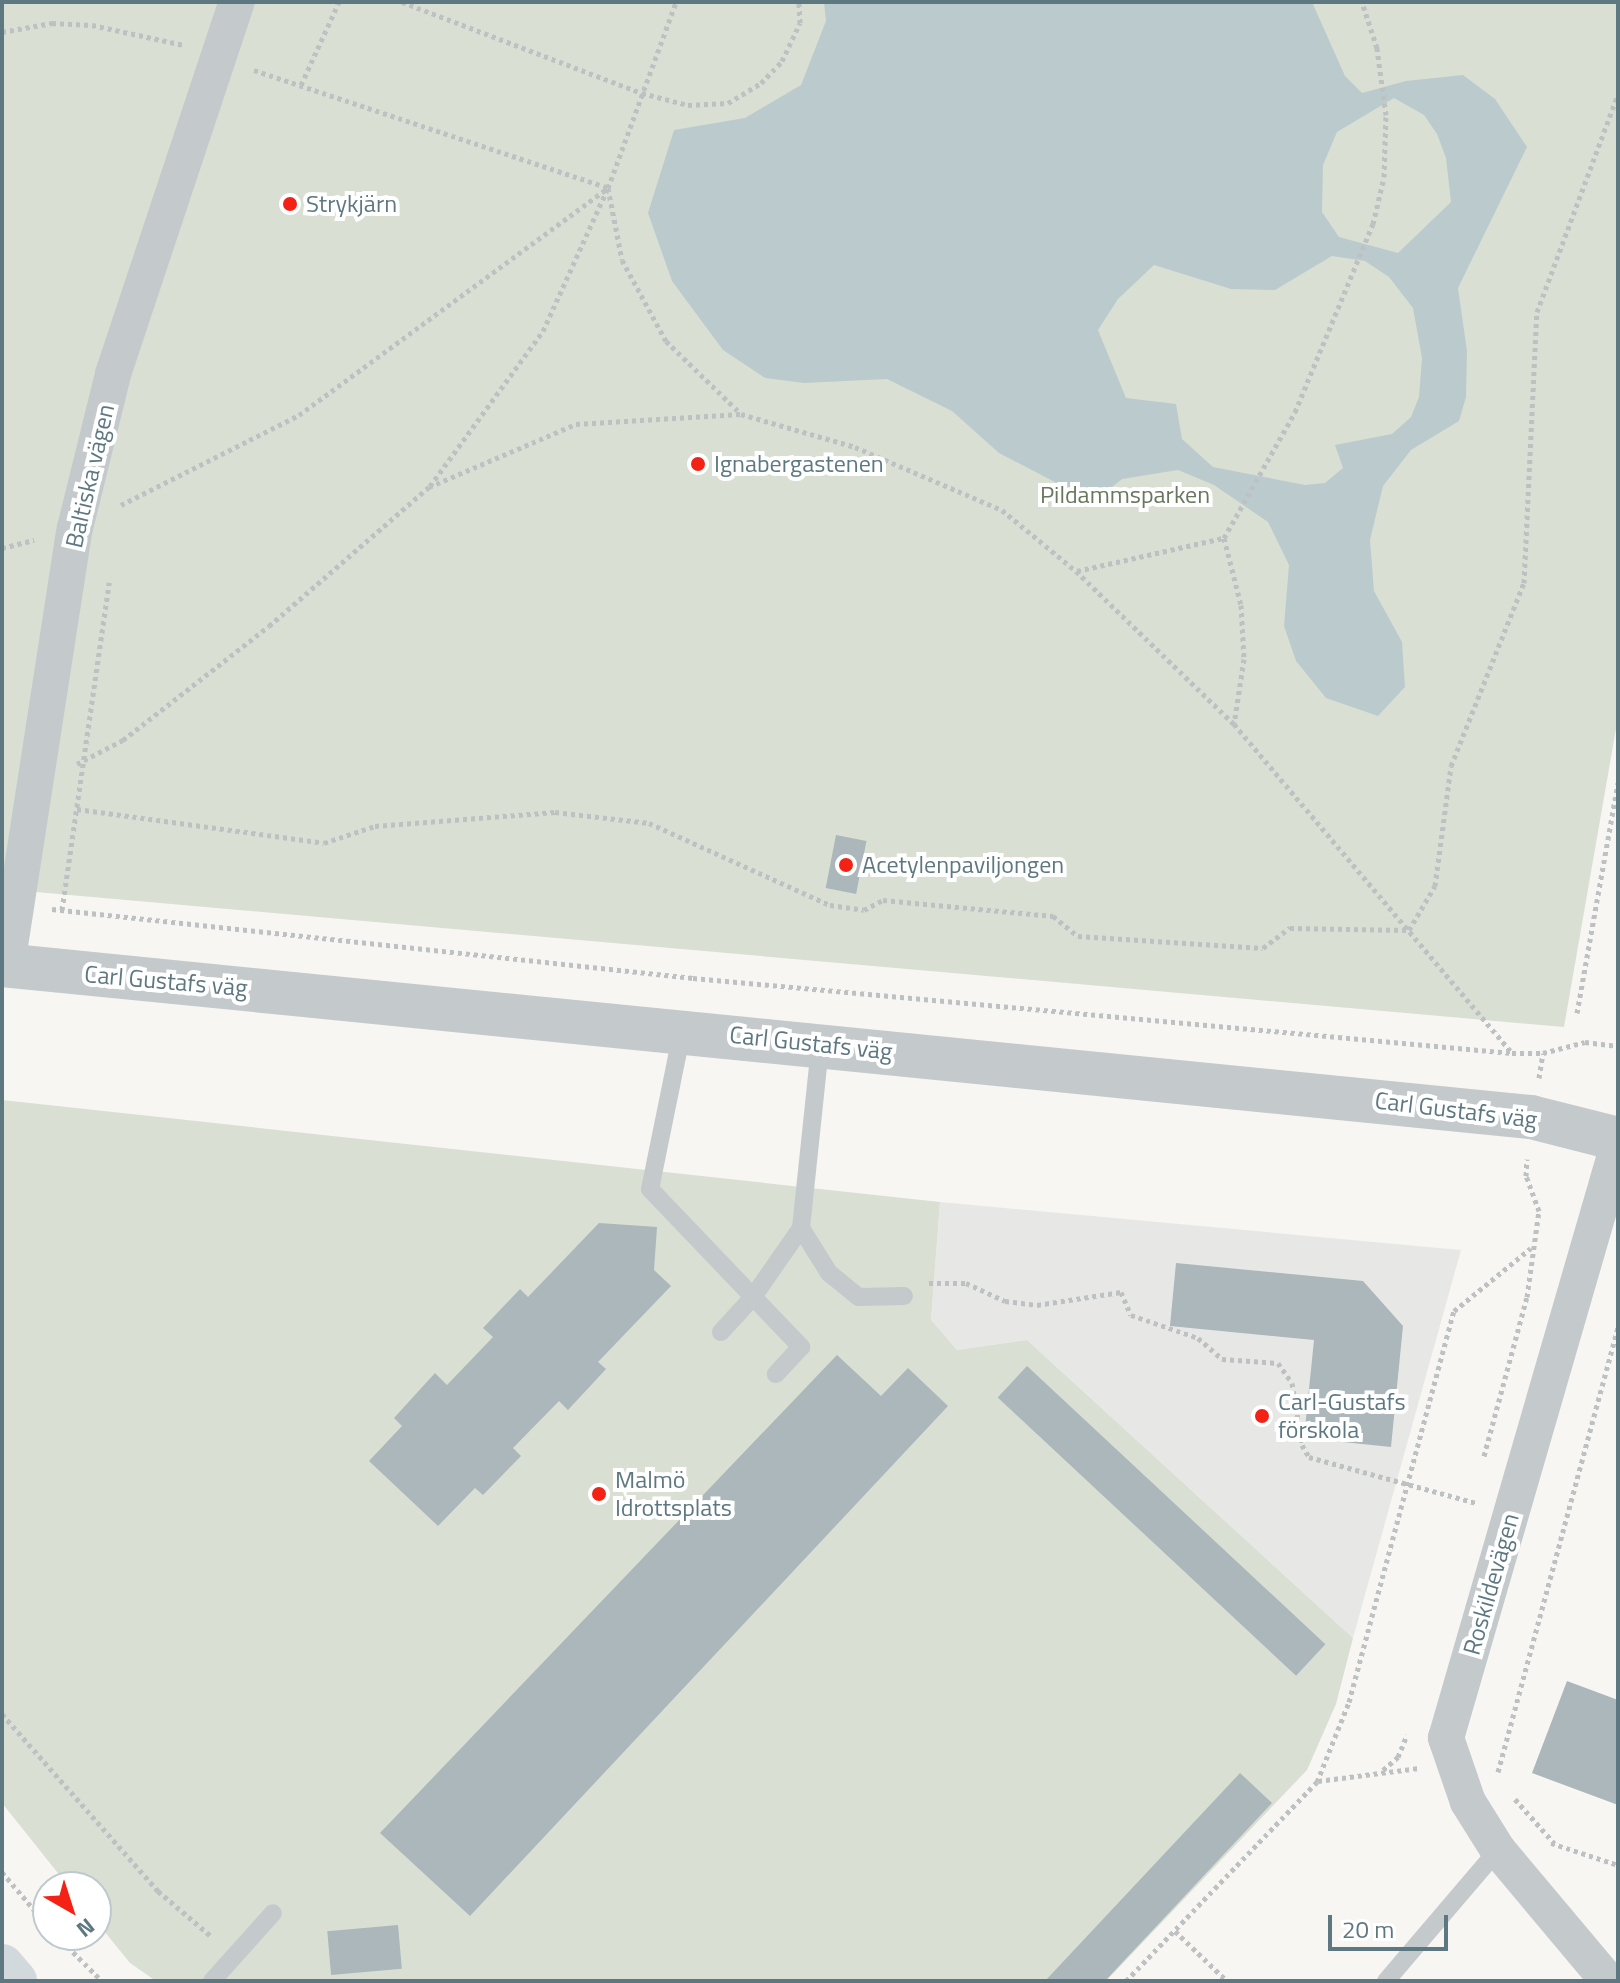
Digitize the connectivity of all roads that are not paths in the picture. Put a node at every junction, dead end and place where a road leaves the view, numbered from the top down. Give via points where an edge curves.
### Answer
1 (237, 2) edge
2 (5, 965) edge
3 (682, 1030) junction
4 (821, 1044) junction
5 (1618, 1139) edge
6 (1618, 1145) edge
7 (801, 1228) junction
8 (904, 1296) road end
9 (753, 1297) junction
10 (721, 1332) dead end
11 (776, 1374) dead end
12 (1498, 1850) junction
13 (273, 1913) dead end
14 (2, 1966) edge
15 (15, 1981) edge
16 (212, 1981) edge
17 (1386, 1981) edge
18 (1608, 1981) edge

1 - 2 street, Baltiska vägen via 113,374 75,528
2 - 3 street, Carl Gustafs väg
3 - 4 street, Carl Gustafs väg
3 - 9 lane via 650,1189
4 - 5 street, Carl Gustafs väg via 1531,1117
4 - 7 lane
6 - 12 street, Roskildevägen via 1446,1738 1468,1802
7 - 8 lane via 829,1273 859,1297
7 - 9 lane
9 - 10 lane
9 - 11 lane via 801,1347
12 - 17 lane
12 - 18 street, Roskildevägen
13 - 16 lane
14 - 15 main road

